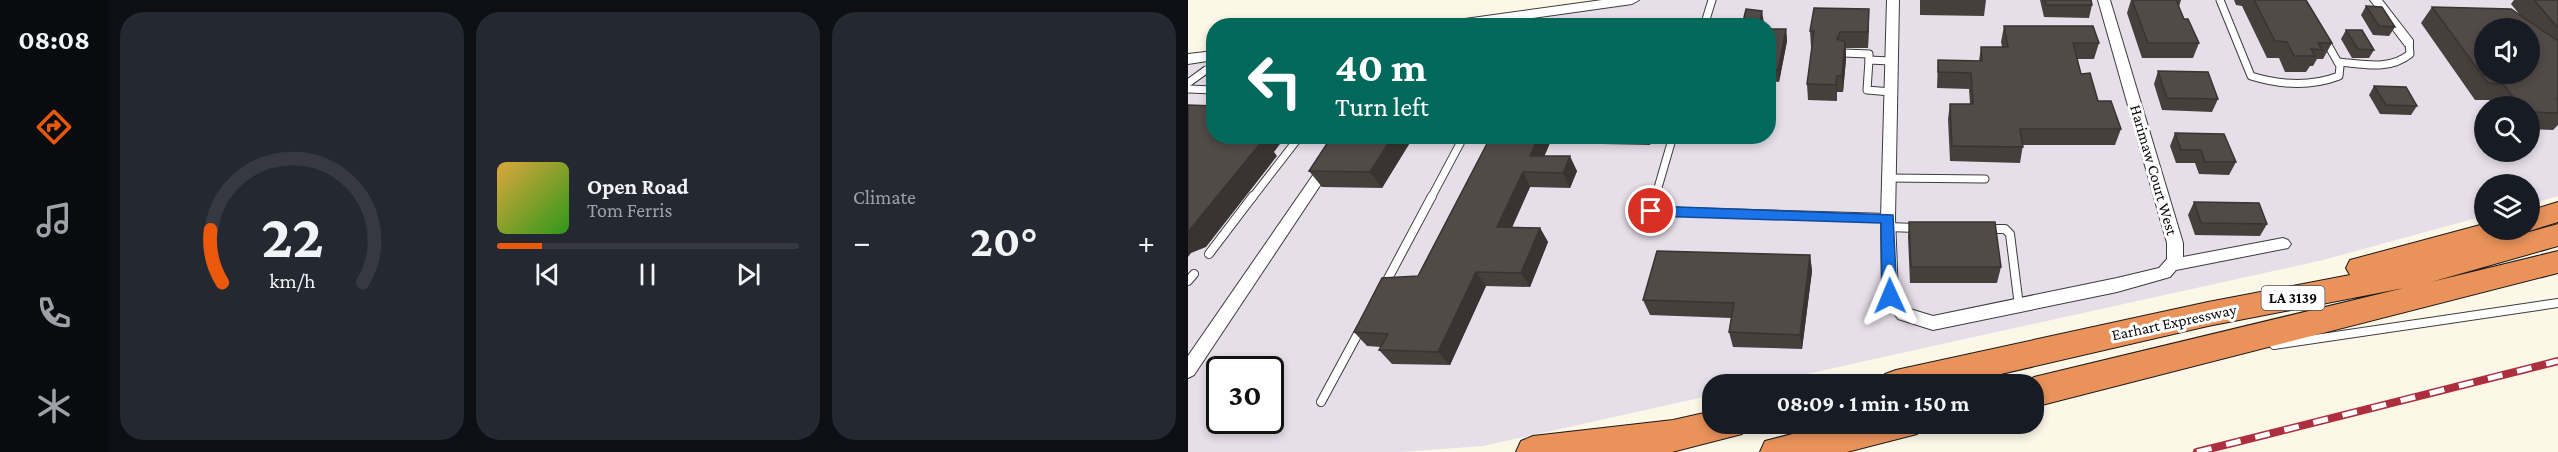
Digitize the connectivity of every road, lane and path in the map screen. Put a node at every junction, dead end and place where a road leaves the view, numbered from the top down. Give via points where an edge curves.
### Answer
1 (1632, 0) edge
2 (1712, 0) edge
3 (1893, 0) edge
4 (2104, 0) edge
5 (2220, 0) edge
6 (2376, 0) edge
7 (1533, 18) edge
8 (1706, 18) edge
9 (2319, 28) edge
10 (2409, 43) joint
11 (1843, 53) edge
12 (1206, 56) edge
13 (1188, 59) edge
14 (1869, 60) junction
15 (1890, 61) junction
16 (2338, 62) junction
17 (1206, 70) edge
18 (1188, 82) edge
19 (1188, 89) edge
20 (1206, 90) edge
21 (1891, 92) junction
22 (1294, 144) edge
23 (1342, 144) edge
24 (1460, 144) edge
25 (1670, 144) edge
26 (1889, 178) junction
27 (1985, 179) dead end
28 (2558, 212) edge
29 (2540, 218) edge
30 (1888, 223) junction
31 (1923, 228) edge
32 (1970, 229) edge
33 (2558, 235) edge
34 (2474, 237) edge
35 (2283, 244) dead end
36 (1209, 254) dead end
37 (2558, 262) edge
38 (2171, 265) junction
39 (1382, 290) edge
40 (2558, 303) edge
41 (2019, 306) junction
42 (2208, 314) junction
43 (1365, 320) edge
44 (2157, 362) junction
45 (1188, 370) edge
46 (1941, 374) edge
47 (2044, 390) edge
48 (1321, 402) dead end
49 (1702, 429) edge
50 (1858, 434) edge
51 (1869, 434) edge
52 (1673, 436) junction
53 (1533, 452) edge
54 (1602, 452) edge
55 (1777, 452) edge
56 (1806, 452) edge

1 - 7 street
2 - 8 lane
3 - 15 street
4 - 38 street, Harimaw Court West via 2175,243 2175,261
5 - 16 lane via 2251,76 2279,83 2329,81 2339,76
6 - 10 street
9 - 16 lane
10 - 16 lane via 2410,54 2394,64
11 - 14 lane via 1869,54
12 - 13 street
14 - 15 lane
14 - 21 lane via 1867,90
15 - 21 street
17 - 18 lane
19 - 20 lane
21 - 26 street
22 - 36 lane
23 - 45 street
24 - 39 lane
25 - 30 lane via 1651,211
26 - 27 lane
26 - 30 street
28 - 29 highway
30 - 31 lane
30 - 41 street via 1890,296 1904,314 1932,324
32 - 41 lane via 2005,229 2010,234
33 - 42 highway, Earhart Expressway / LA 3139 via 2417,274
34 - 42 highway
35 - 38 street
37 - 44 highway, Earhart Expressway / LA 3139
38 - 41 street via 2164,273
40 - 44 lane
42 - 46 highway, Earhart Expressway / LA 3139
43 - 48 lane
44 - 47 highway, Earhart Expressway / LA 3139
49 - 52 highway
50 - 55 highway
51 - 56 highway
52 - 53 highway
52 - 54 highway

